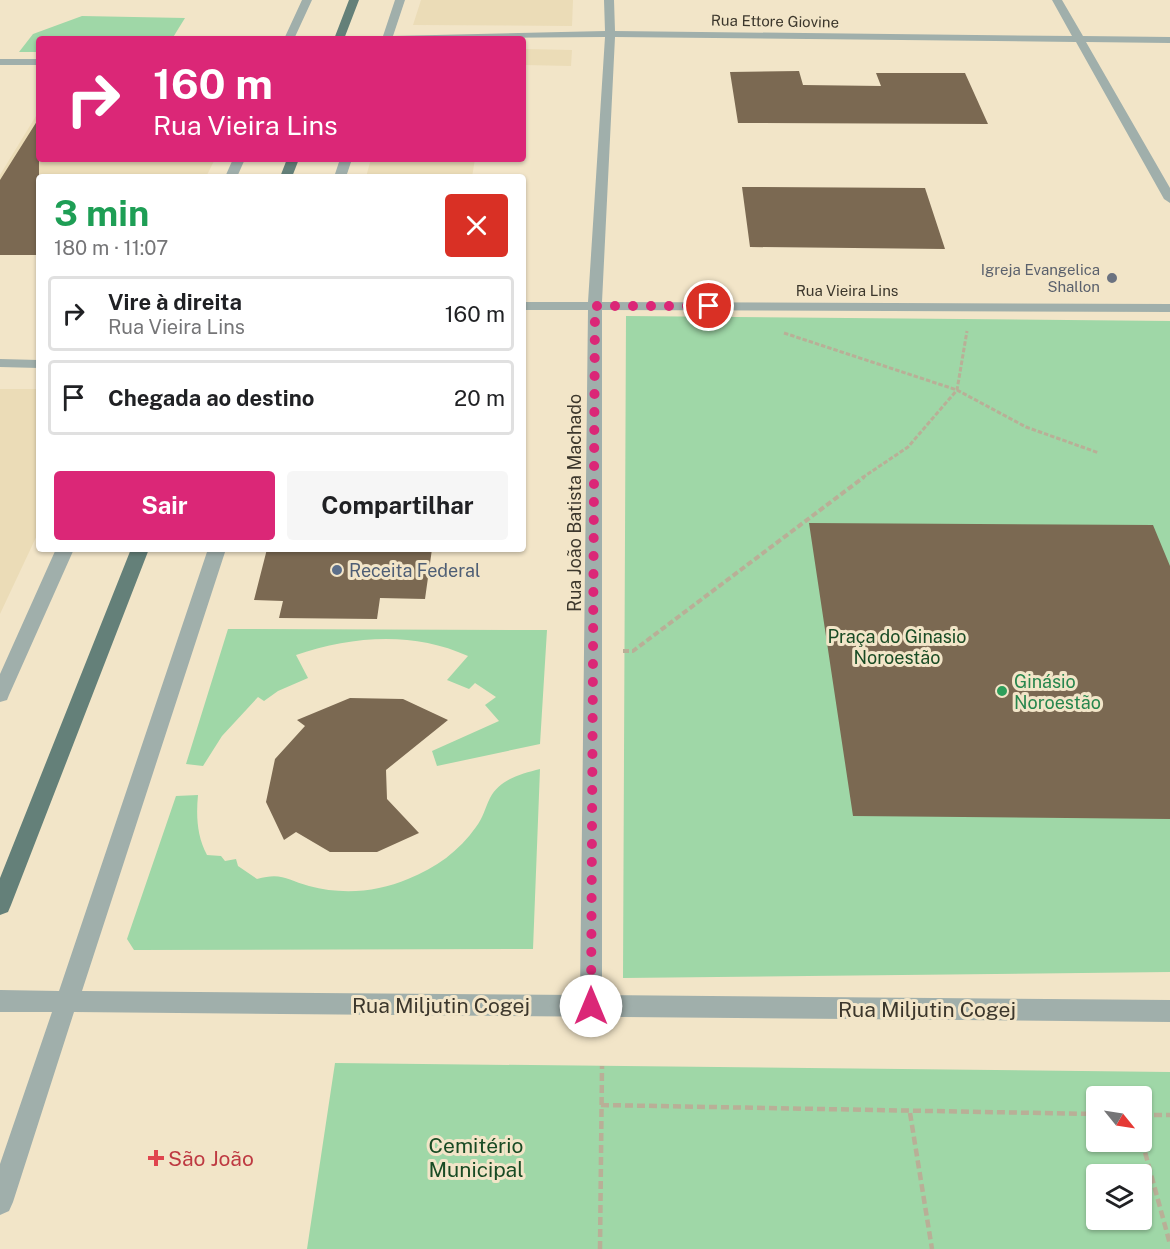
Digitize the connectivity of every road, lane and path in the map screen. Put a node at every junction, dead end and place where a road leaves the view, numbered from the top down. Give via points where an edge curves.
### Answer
1 (307, 0) edge
2 (354, 0) edge
3 (400, 0) edge
4 (609, 0) edge
5 (1057, 0) edge
6 (610, 34) junction
7 (290, 36) edge
8 (340, 36) edge
9 (386, 36) edge
10 (498, 36) edge
11 (1081, 40) junction
12 (1170, 40) edge
13 (0, 62) edge
14 (36, 62) edge
15 (1170, 199) edge
16 (526, 306) edge
17 (595, 306) junction
18 (754, 307) junction
19 (960, 308) junction
20 (1170, 308) edge
21 (0, 363) edge
22 (36, 364) edge
23 (957, 390) junction
24 (1099, 453) dead end
25 (64, 552) edge
26 (139, 552) edge
27 (216, 552) edge
28 (593, 652) junction
29 (0, 694) edge
30 (0, 905) edge
31 (0, 1001) edge
32 (66, 1003) junction
33 (591, 1006) junction
34 (1170, 1011) edge
35 (602, 1066) dead end
36 (601, 1105) junction
37 (910, 1113) junction
38 (1086, 1114) edge
39 (1152, 1115) edge
40 (1170, 1115) edge
41 (1145, 1152) edge
42 (0, 1202) edge
43 (1170, 1244) edge
44 (600, 1249) edge
45 (932, 1249) edge

1 - 7 street
2 - 8 main road
3 - 9 street
4 - 6 street, Rua João Batista Machado
5 - 11 street
6 - 10 street, Rua Ettore Giovine
6 - 11 street, Rua Ettore Giovine
6 - 17 street, Rua João Batista Machado
11 - 12 street, Rua Ettore Giovine
11 - 15 street
13 - 14 street
16 - 17 street, Rua Vieira Lins
17 - 18 street, Rua Vieira Lins
17 - 28 street, Rua João Batista Machado
18 - 19 street, Rua Vieira Lins
18 - 23 path via 757,324
19 - 20 street, Rua Vieira Lins
19 - 23 path via 967,327
21 - 22 street
23 - 24 path via 1026,427
23 - 28 path via 908,447 633,651
25 - 29 street
26 - 30 main road
27 - 32 street
28 - 33 street, Rua João Batista Machado
31 - 32 street, Rua Miljutin Cogej
32 - 33 street, Rua Miljutin Cogej
32 - 42 street
33 - 34 street, Rua Miljutin Cogej
35 - 36 path
36 - 37 path
36 - 44 path
37 - 38 path
37 - 45 path
39 - 40 path
41 - 43 path

